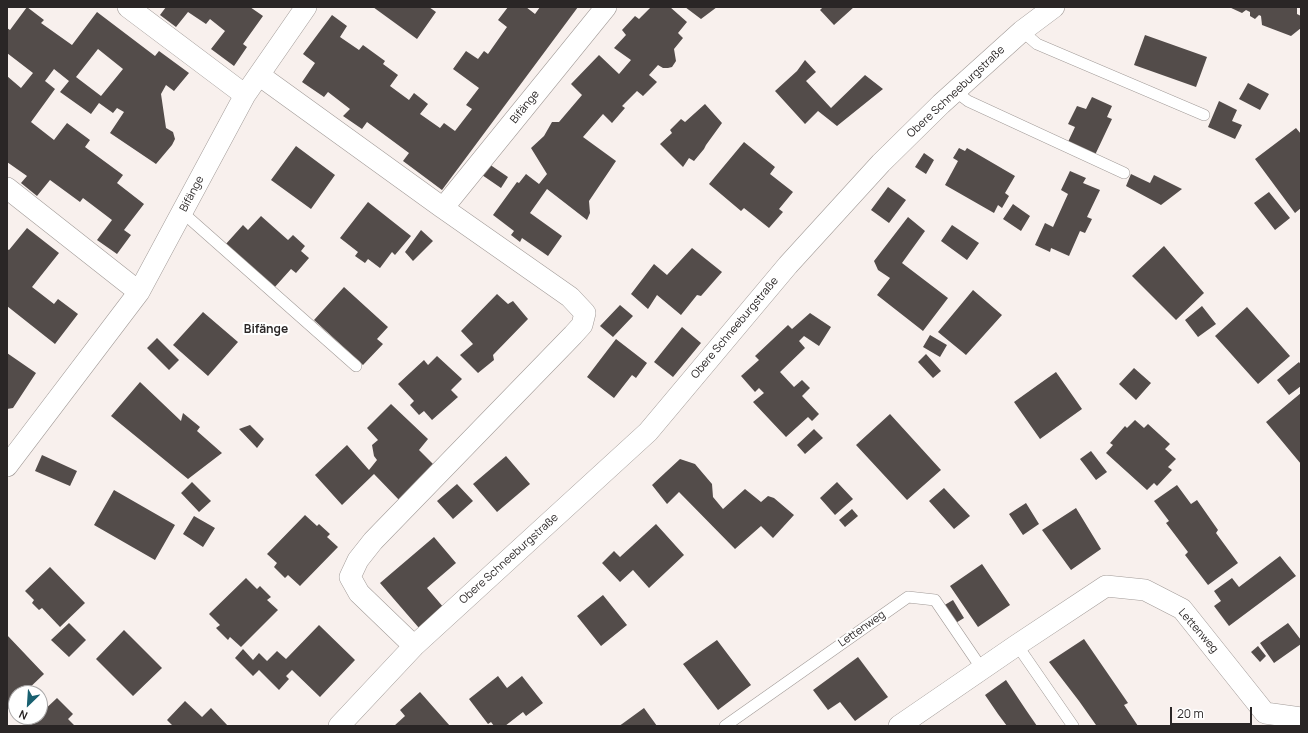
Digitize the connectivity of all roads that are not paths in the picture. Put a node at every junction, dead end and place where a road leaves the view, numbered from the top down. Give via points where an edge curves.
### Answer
1 (128, 7) edge
2 (306, 7) edge
3 (606, 7) edge
4 (1054, 7) edge
5 (1022, 31) junction
6 (259, 75) junction
7 (955, 91) junction
8 (245, 95) junction
9 (1204, 115) dead end
10 (1124, 173) dead end
11 (7, 188) edge
12 (443, 208) junction
13 (182, 212) junction
14 (139, 292) junction
15 (356, 366) dead end
16 (8, 461) edge
17 (1017, 645) junction
18 (414, 646) junction
19 (982, 669) junction
20 (1301, 718) edge
21 (339, 726) edge
22 (725, 726) edge
23 (899, 726) edge
24 (1073, 726) edge

1 - 8 street
2 - 6 street, Bifänge
3 - 12 street, Bifänge
4 - 5 street, Obere Schneeburgstraße
5 - 7 street, Obere Schneeburgstraße
5 - 9 lane via 1037,44
6 - 8 street, Bifänge
6 - 12 street
7 - 10 lane via 968,101
7 - 18 street, Obere Schneeburgstraße via 882,163 788,265 648,432
8 - 13 street, Bifänge
11 - 14 street
12 - 18 street via 570,297 585,313 582,325 373,541 358,560 350,577 359,593
13 - 14 street, Bifänge
13 - 15 lane
14 - 16 street, Bifänge
17 - 19 street, Lettenweg
17 - 20 street, Lettenweg via 1106,586 1145,590 1182,609 1266,713
17 - 24 lane
18 - 21 street, Obere Schneeburgstraße
19 - 22 lane, Lettenweg via 935,600 908,597
19 - 23 street, Lettenweg

